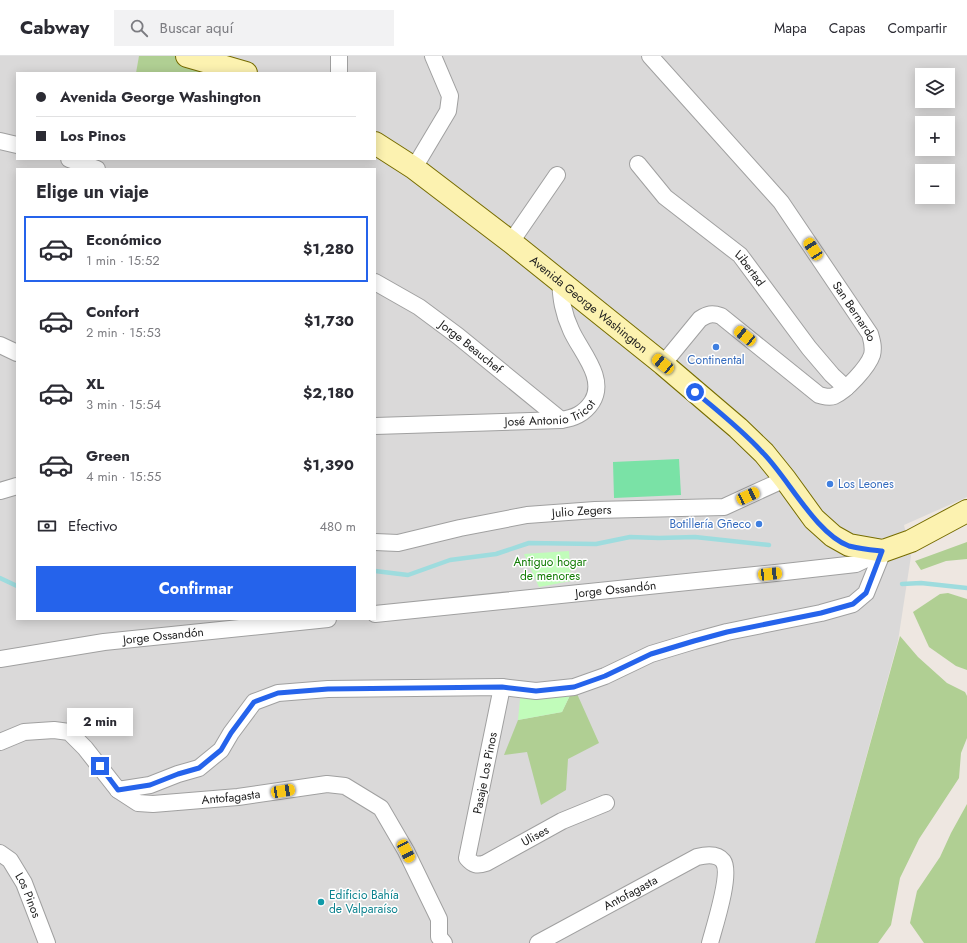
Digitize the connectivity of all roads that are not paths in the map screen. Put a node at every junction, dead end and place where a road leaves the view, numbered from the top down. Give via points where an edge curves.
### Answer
1 (187, 56) edge
2 (339, 56) edge
3 (433, 56) edge
4 (650, 56) edge
5 (243, 72) edge
6 (339, 72) edge
7 (0, 141) edge
8 (16, 145) edge
9 (376, 145) edge
10 (72, 160) edge
11 (638, 164) dead end
12 (94, 168) edge
13 (414, 168) junction
14 (557, 176) dead end
15 (511, 242) junction
16 (560, 280) junction
17 (376, 283) edge
18 (0, 345) edge
19 (16, 353) edge
20 (663, 364) junction
21 (846, 388) junction
22 (561, 420) junction
23 (376, 426) edge
24 (785, 479) junction
25 (16, 486) edge
26 (0, 492) edge
27 (16, 494) edge
28 (967, 511) edge
29 (833, 536) junction
30 (376, 542) edge
31 (882, 551) junction
32 (856, 564) junction
33 (376, 614) edge
34 (318, 620) edge
35 (0, 659) edge
36 (502, 687) junction
37 (0, 742) edge
38 (118, 790) junction
39 (606, 802) dead end
40 (0, 853) edge
41 (467, 858) joint
42 (48, 943) edge
43 (444, 943) edge
44 (538, 943) edge
45 (710, 943) edge

1 - 5 main road
2 - 6 street
3 - 13 street via 450,96 448,111
4 - 21 street, San Bernardo via 781,202 870,334 873,342 872,356
7 - 8 street
9 - 13 main road, Avenida George Washington
10 - 12 street
11 - 21 street, Libertad via 665,197 740,256 809,348
13 - 15 main road, Avenida George Washington
14 - 15 street
15 - 16 main road, Avenida George Washington
16 - 20 main road, Avenida George Washington
16 - 22 street, José Antonio Tricot via 561,303 568,323 592,367 597,384 596,396 581,414
17 - 22 street, Jorge Beauchef via 419,307
18 - 19 street
20 - 21 street, San Bernardo via 700,319 714,313 819,395 834,396
20 - 24 main road, Avenida George Washington via 738,428 764,453
22 - 23 street, José Antonio Tricot
24 - 29 main road, Avenida George Washington via 814,519
24 - 30 street, Julio Zegers via 724,507 595,510 528,515 398,543
25 - 26 street
26 - 27 street
28 - 31 main road, Avenida George Washington via 911,541
29 - 31 main road, Avenida George Washington via 849,545
29 - 32 street
31 - 32 street, Jorge Ossandón
31 - 36 street via 866,593 853,604 694,641 651,654 605,676 574,687 536,691
32 - 33 street, Jorge Ossandón
34 - 35 street, Jorge Ossandón via 104,642
36 - 38 street via 328,689 278,693 254,702 221,750 199,768 150,785
36 - 41 street, Pasaje Los Pinos
37 - 38 street via 24,732 69,732
38 - 43 street, Antofagasta via 138,803 154,804 238,797 327,784 345,786 380,808 406,851 440,919 439,937
39 - 41 street, Ulises via 562,821 486,863 475,865
40 - 42 street, Los Pinos via 10,860 24,883
44 - 45 street, Antofagasta via 697,857 712,855 723,862 725,884

